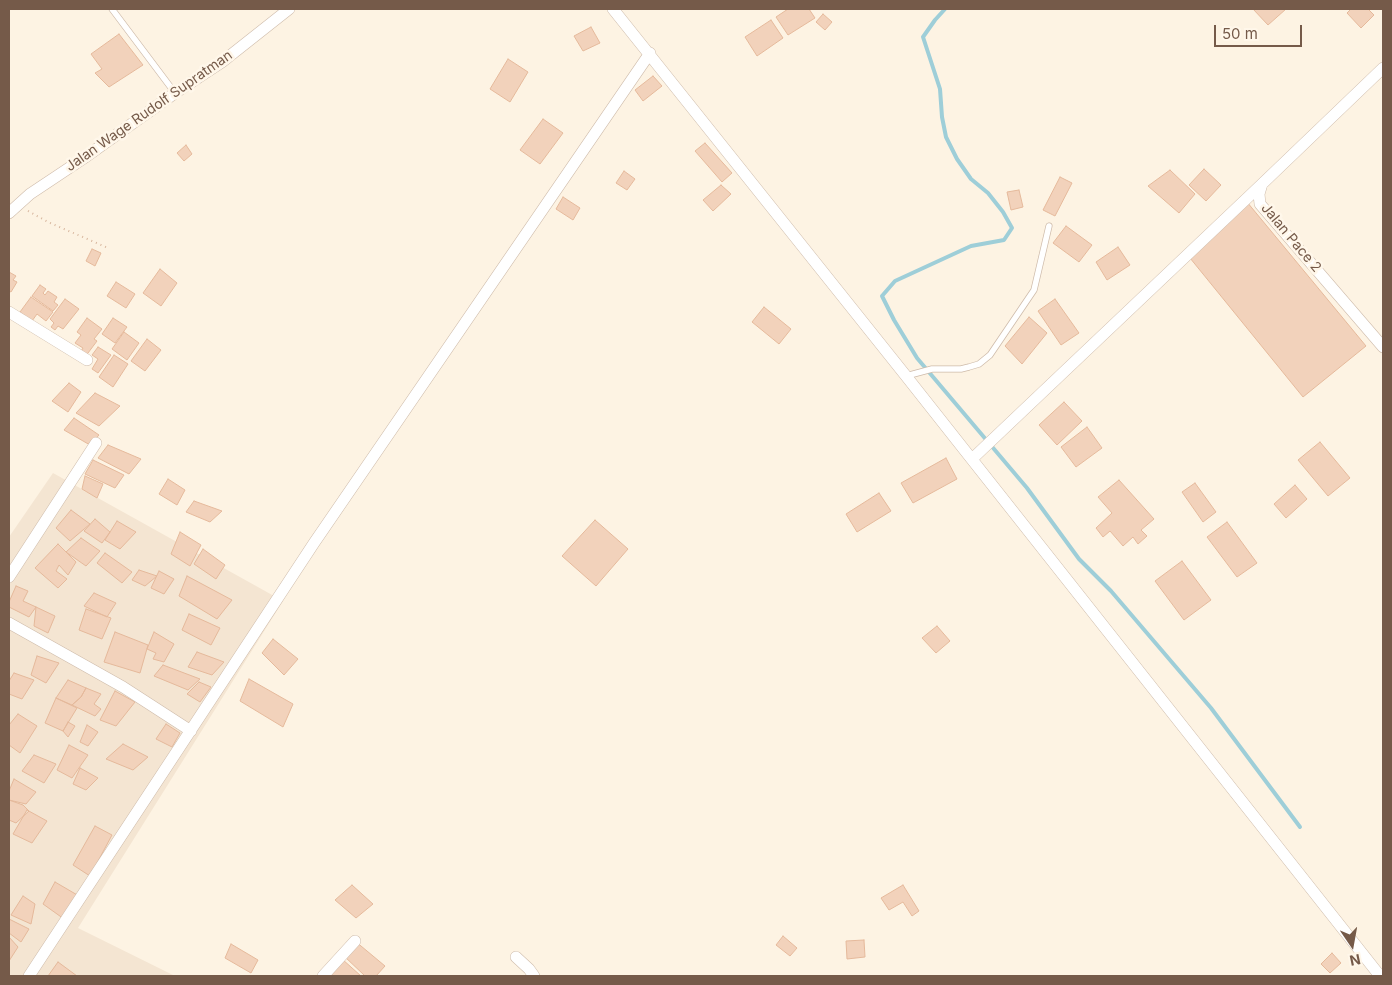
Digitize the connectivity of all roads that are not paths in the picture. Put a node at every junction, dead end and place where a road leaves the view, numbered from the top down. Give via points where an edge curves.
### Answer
1 (112, 9) edge
2 (289, 9) edge
3 (613, 9) edge
4 (650, 53) junction
5 (1383, 68) edge
6 (175, 93) junction
7 (1262, 184) junction
8 (13, 209) edge
9 (1049, 226) dead end
10 (9, 312) edge
11 (1383, 347) edge
12 (87, 360) dead end
13 (906, 376) junction
14 (96, 443) dead end
15 (972, 459) junction
16 (9, 577) edge
17 (9, 623) edge
18 (191, 731) junction
19 (355, 941) dead end
20 (516, 957) dead end
21 (29, 976) edge
22 (323, 976) edge
23 (534, 976) edge
24 (1380, 976) edge

1 - 6 lane
2 - 6 street, Jalan Wage Rudolf Supratman via 222,62
3 - 4 street
4 - 13 street
4 - 18 street via 314,544
5 - 7 street, Jalan Pace 2
6 - 8 street, Jalan Wage Rudolf Supratman
7 - 11 street, Jalan Pace 2 via 1260,204
7 - 15 street
9 - 13 lane via 1034,290 990,355 978,364 961,369 932,369
10 - 12 street
13 - 15 street
14 - 16 street
15 - 24 street
17 - 18 street via 123,687
18 - 21 street
19 - 22 street
20 - 23 street

